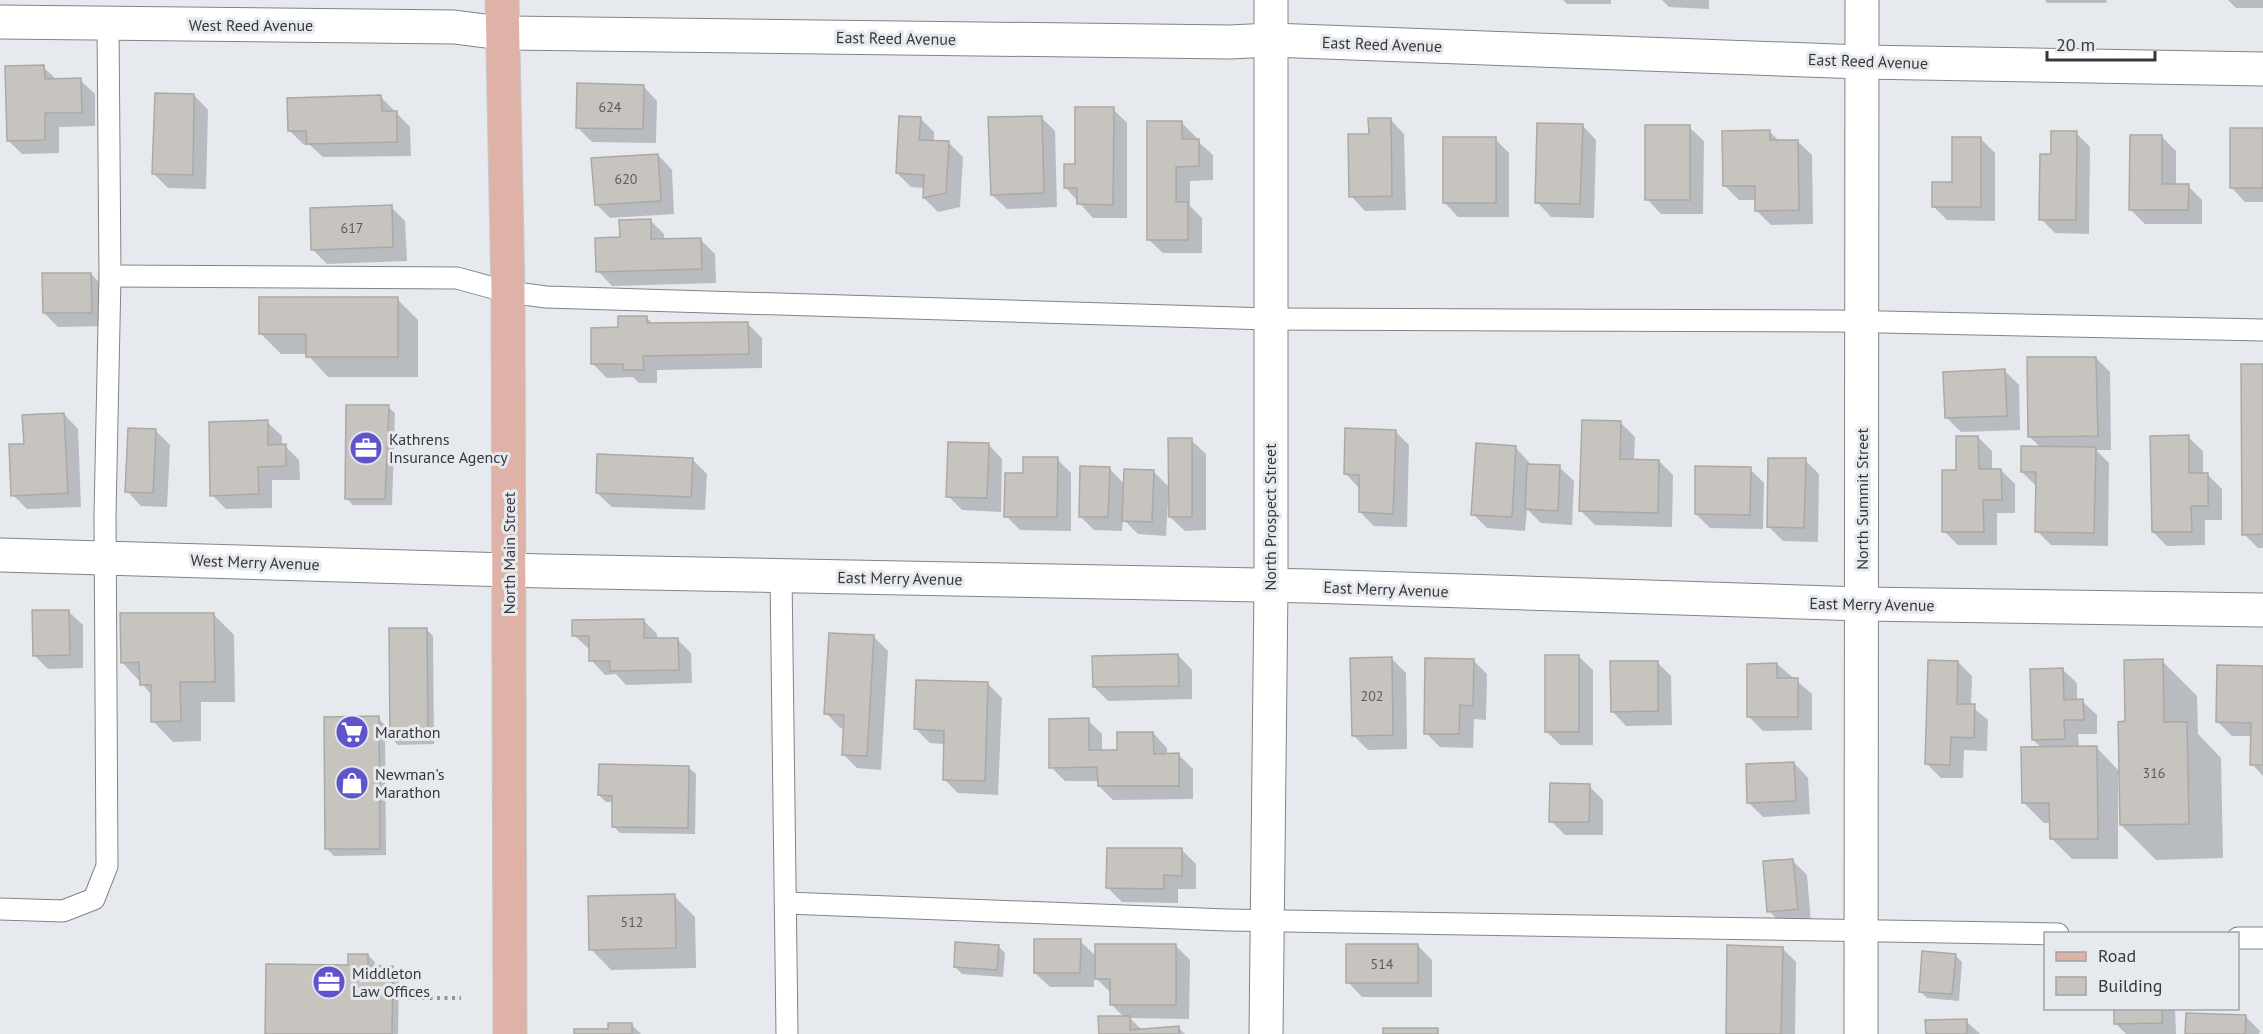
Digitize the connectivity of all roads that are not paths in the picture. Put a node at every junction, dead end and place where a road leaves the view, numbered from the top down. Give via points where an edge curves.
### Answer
1 (502, 0) edge
2 (1270, 0) edge
3 (1862, 0) edge
4 (0, 22) edge
5 (108, 24) junction
6 (501, 33) junction
7 (1270, 40) junction
8 (1862, 62) junction
9 (2263, 69) edge
10 (110, 276) junction
11 (508, 292) junction
12 (1269, 319) junction
13 (1862, 322) junction
14 (2263, 330) edge
15 (0, 555) edge
16 (105, 557) junction
17 (510, 569) junction
18 (782, 575) junction
19 (1270, 586) junction
20 (1862, 604) junction
21 (2263, 610) edge
22 (786, 903) junction
23 (0, 909) edge
24 (1267, 921) junction
25 (1863, 929) junction
26 (2044, 933) edge
27 (2239, 938) edge
28 (2263, 938) edge
29 (510, 1034) edge
30 (787, 1034) edge
31 (1266, 1034) edge
32 (1861, 1034) edge

1 - 6 main road, North Main Street
2 - 7 street, North Prospect Street
3 - 8 street, North Summit Street
4 - 5 street, West Reed Avenue
5 - 6 street, West Reed Avenue via 454,27
5 - 10 lane
6 - 7 street, East Reed Avenue
6 - 11 main road, North Main Street
7 - 8 street, East Reed Avenue
7 - 12 street, North Prospect Street
8 - 9 street, East Reed Avenue
8 - 13 street, North Summit Street
10 - 11 lane via 457,278
10 - 16 lane
11 - 12 lane via 558,297
11 - 17 main road, North Main Street
12 - 13 lane
12 - 19 street, North Prospect Street
13 - 14 lane
13 - 20 street, North Summit Street
15 - 16 street, West Merry Avenue
16 - 17 street, West Merry Avenue
16 - 23 lane via 107,866 94,899 63,911
17 - 18 street, East Merry Avenue
17 - 29 main road, North Main Street
18 - 19 street, East Merry Avenue
18 - 22 lane
19 - 20 street, East Merry Avenue
19 - 24 street, North Prospect Street
20 - 21 street, East Merry Avenue
20 - 25 street, North Summit Street
22 - 24 lane
22 - 30 lane
24 - 25 lane
24 - 31 street, North Prospect Street
25 - 26 lane
25 - 32 street, North Summit Street
27 - 28 lane

